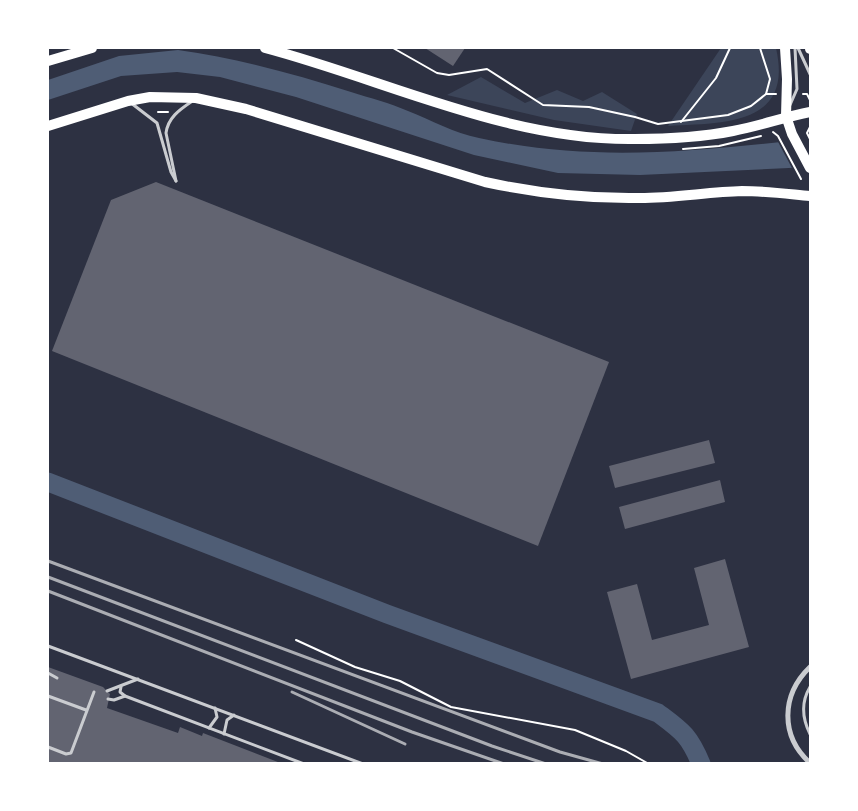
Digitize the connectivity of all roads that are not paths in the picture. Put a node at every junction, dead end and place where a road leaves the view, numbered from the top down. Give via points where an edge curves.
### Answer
1 (92, 48) edge
2 (265, 48) edge
3 (785, 48) edge
4 (796, 48) edge
5 (48, 62) edge
6 (810, 74) edge
7 (196, 98) junction
8 (128, 101) junction
9 (810, 112) edge
10 (786, 116) junction
11 (48, 126) edge
12 (810, 168) edge
13 (810, 196) edge
14 (48, 646) edge
15 (810, 667) edge
16 (48, 673) edge
17 (57, 678) dead end
18 (138, 679) junction
19 (120, 686) junction
20 (810, 687) edge
21 (107, 691) dead end
22 (94, 692) dead end
23 (48, 696) edge
24 (125, 696) junction
25 (108, 699) dead end
26 (215, 708) junction
27 (86, 710) junction
28 (234, 715) junction
29 (208, 728) junction
30 (224, 734) junction
31 (810, 734) edge
32 (48, 747) edge
33 (810, 763) edge
34 (304, 764) edge
35 (363, 764) edge

1 - 5 main road
2 - 10 main road via 554,134 635,140 682,137 734,131
3 - 10 main road
4 - 6 lane
4 - 10 lane via 797,89
7 - 8 main road via 150,97
7 - 8 lane via 175,114 167,126 176,182 156,123
7 - 13 main road via 246,109 485,182 517,188 612,198 744,191
8 - 11 main road
9 - 10 main road
10 - 12 main road
14 - 18 lane
15 - 33 street via 792,691 787,714 796,748
16 - 17 lane
18 - 19 lane
18 - 26 lane
19 - 21 lane
19 - 24 lane via 120,692
20 - 31 lane via 804,709
22 - 27 lane
23 - 27 lane
24 - 25 lane
24 - 29 lane
26 - 28 lane
26 - 29 lane via 217,717
27 - 32 lane via 71,753
28 - 30 lane via 227,720
28 - 35 lane
29 - 30 lane
30 - 34 lane

